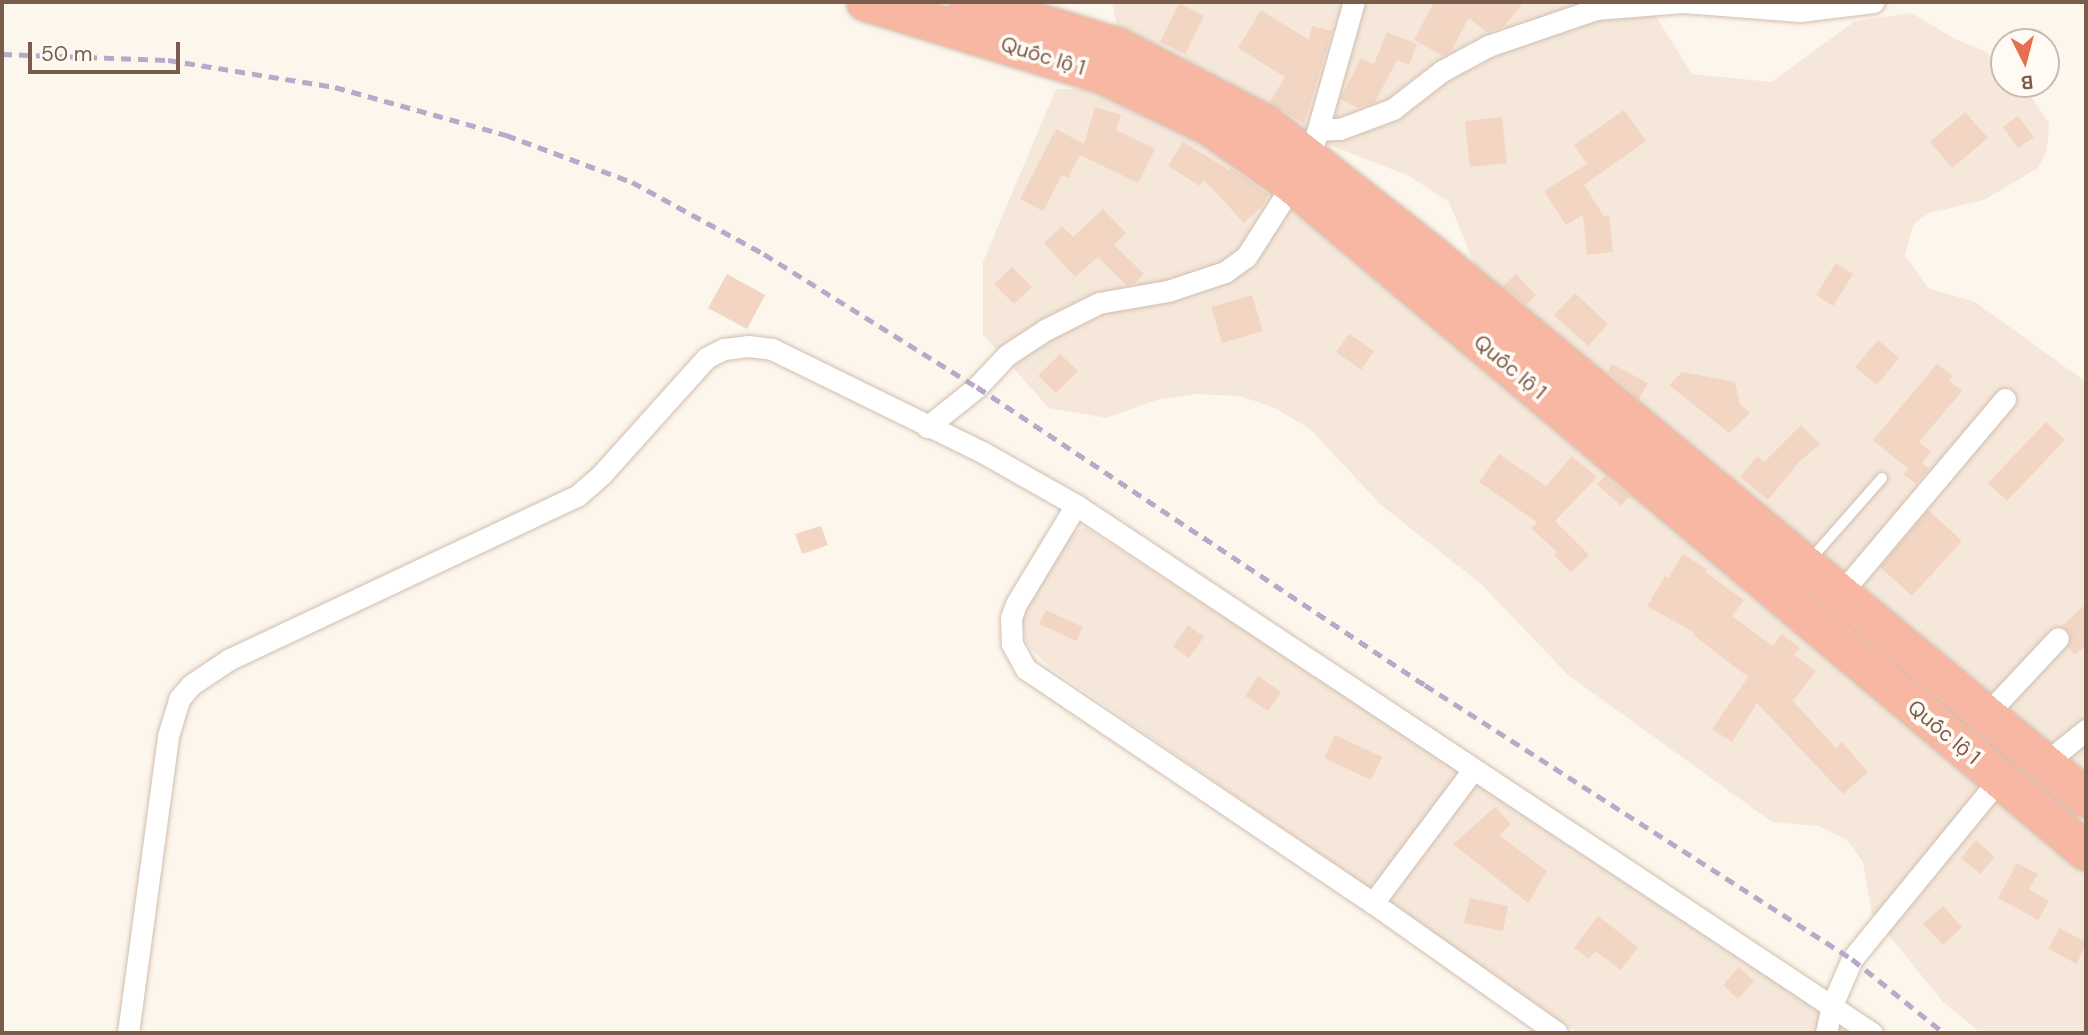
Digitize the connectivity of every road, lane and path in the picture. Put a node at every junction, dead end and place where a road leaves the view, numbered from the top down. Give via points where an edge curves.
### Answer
1 (866, 2) edge
2 (970, 2) edge
3 (1354, 2) edge
4 (1873, 2) edge
5 (1306, 157) junction
6 (2005, 399) dead end
7 (927, 427) junction
8 (1882, 478) dead end
9 (1076, 505) junction
10 (1806, 564) junction
11 (1841, 593) junction
12 (2058, 638) dead end
13 (1986, 715) junction
14 (2086, 730) edge
15 (2045, 763) junction
16 (1474, 770) junction
17 (2000, 778) junction
18 (2086, 798) edge
19 (2086, 850) edge
20 (1373, 903) junction
21 (1832, 1005) junction
22 (128, 1033) edge
23 (1557, 1033) edge
24 (1826, 1033) edge
25 (1872, 1033) edge

1 - 5 highway, Quốc lộ 1 via 1102,74 1210,126
2 - 5 highway, Quốc lộ 1 via 1117,47 1231,104
3 - 5 street
4 - 5 street via 1800,11 1683,2 1596,9 1488,46 1442,71 1393,109 1340,129
5 - 7 street via 1255,247 1236,266 1168,291 1090,307 1007,355
5 - 10 highway, Quốc lộ 1
5 - 17 highway, Quốc lộ 1
6 - 11 street
7 - 9 street
7 - 22 street via 772,349 724,349 692,372 577,496 208,671 179,699 168,736
8 - 10 lane
9 - 16 street
9 - 20 street via 1011,618 1012,644 1026,669
10 - 11 highway, Quốc lộ 1
11 - 13 highway, Quốc lộ 1
12 - 13 street
13 - 15 highway, Quốc lộ 1
14 - 15 street
15 - 18 highway, Quốc lộ 1
16 - 20 street
16 - 21 street
17 - 19 highway, Quốc lộ 1
17 - 21 street via 1852,959
20 - 23 street
21 - 24 street
21 - 25 street

